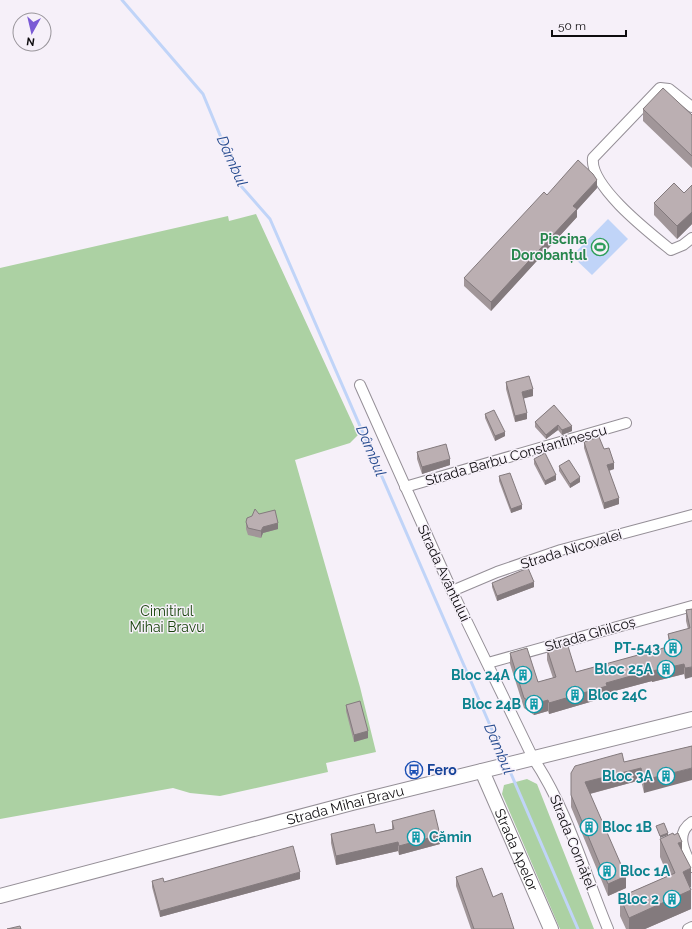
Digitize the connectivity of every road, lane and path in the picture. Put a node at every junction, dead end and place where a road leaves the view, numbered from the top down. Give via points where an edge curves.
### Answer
1 (692, 108) edge
2 (692, 238) edge
3 (360, 386) dead end
4 (626, 423) dead end
5 (405, 487) junction
6 (692, 514) edge
7 (452, 591) junction
8 (692, 606) edge
9 (488, 663) junction
10 (692, 719) edge
11 (529, 759) junction
12 (482, 771) junction
13 (692, 822) edge
14 (692, 867) edge
15 (0, 896) edge
16 (692, 927) edge
17 (551, 929) edge
18 (608, 929) edge
19 (688, 929) edge

1 - 2 street via 669,89 660,88 593,158 592,165 596,177 615,200 671,250
3 - 5 street, Strada Avântului
4 - 5 street, Strada Barbu Constantinescu
5 - 7 street, Strada Avântului
6 - 7 street, Strada Nicovalei via 561,550
7 - 9 street, Strada Avântului
8 - 9 street, Strada Ghilcoș
9 - 11 street, Strada Avântului
10 - 11 main road, Strada Mihai Bravu
11 - 12 main road, Strada Mihai Bravu
11 - 18 street, Strada Cornățel via 547,778
12 - 15 main road, Strada Mihai Bravu
12 - 17 main road, Strada Apelor
13 - 14 street via 684,830 682,839 683,848
16 - 19 street

